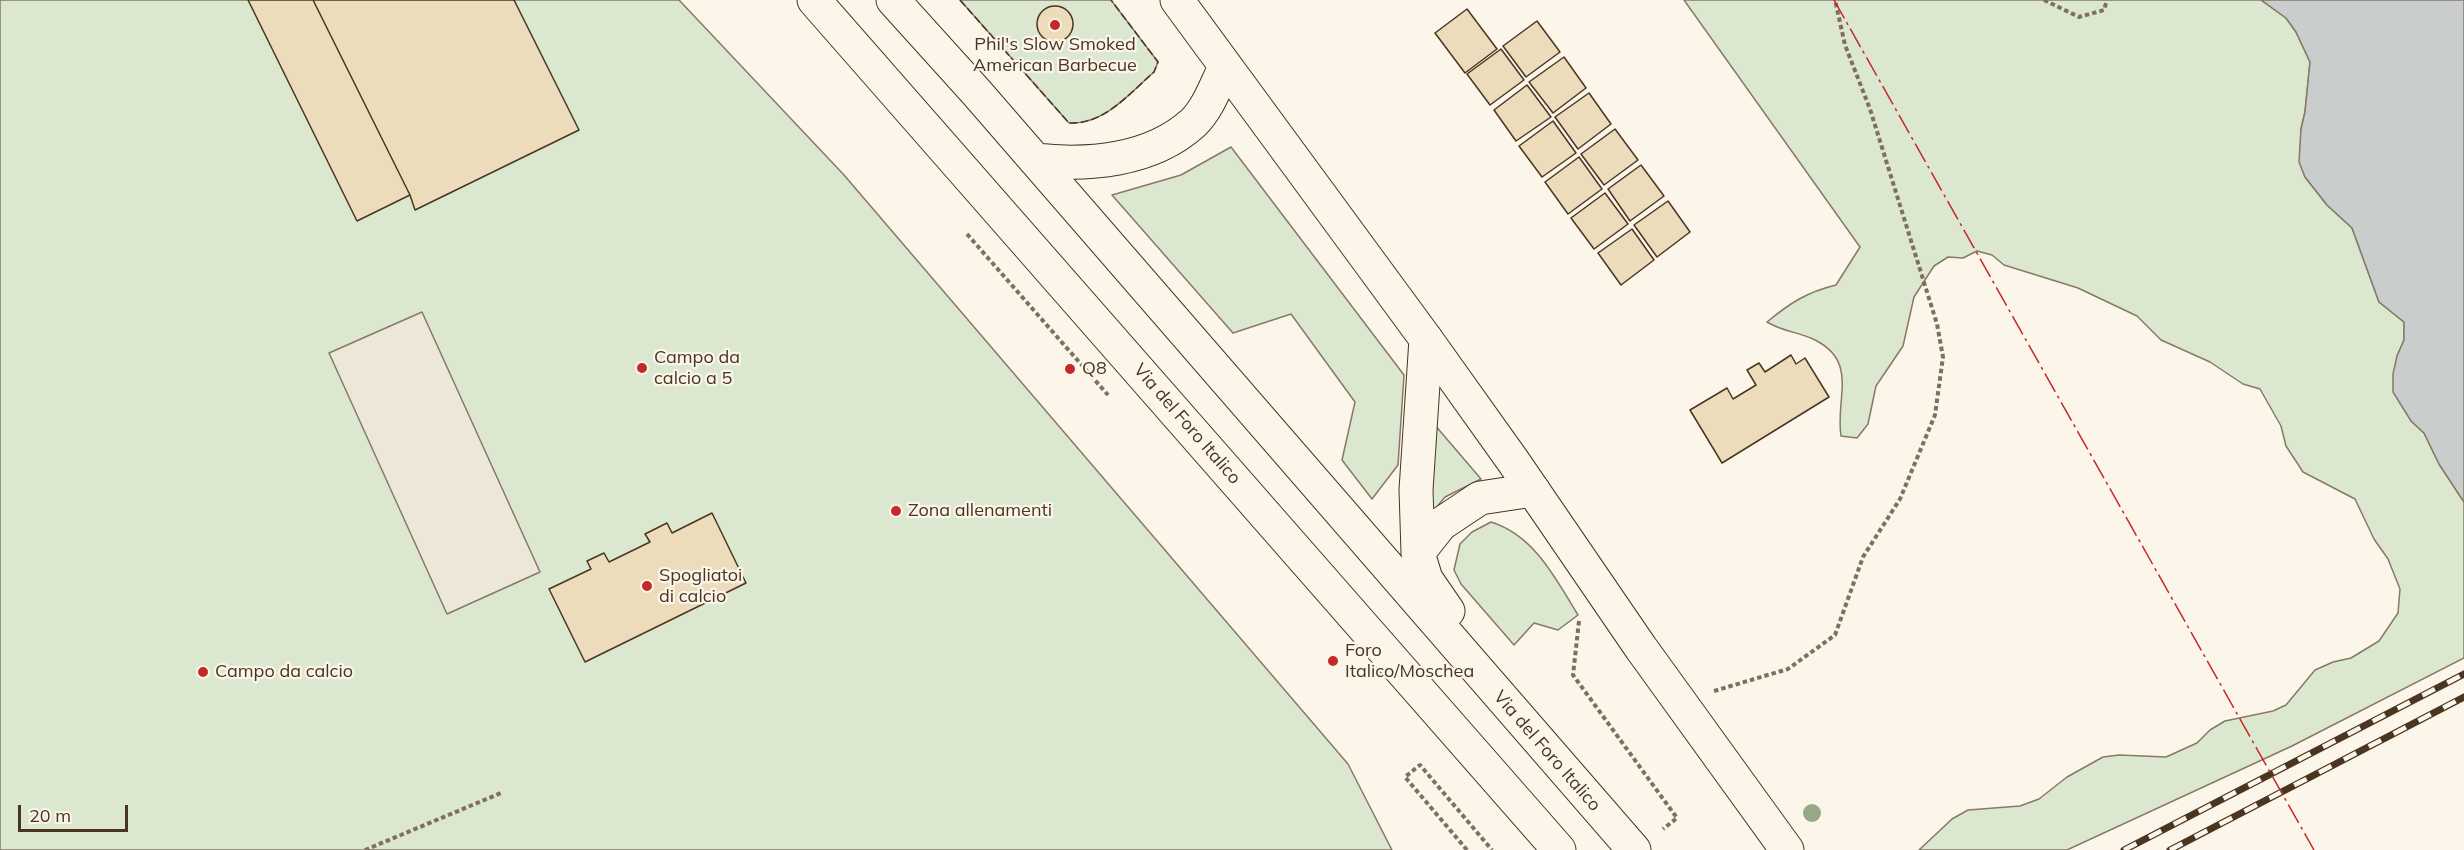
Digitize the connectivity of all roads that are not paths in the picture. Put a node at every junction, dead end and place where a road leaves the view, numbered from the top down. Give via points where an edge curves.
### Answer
1 (814, 0) edge
2 (893, 0) edge
3 (1177, 0) edge
4 (1225, 67) junction
5 (1035, 160) junction
6 (1426, 339) junction
7 (1533, 490) junction
8 (1418, 553) junction
9 (1520, 721) junction
10 (1559, 850) edge
11 (1634, 850) edge
12 (1787, 850) edge

1 - 10 main road, Via del Foro Italico
2 - 5 main road, Via del Foro Italico
3 - 4 main road
4 - 5 main road via 1201,114 1171,139 1130,155 1078,164
4 - 6 main road
5 - 9 main road, Via del Foro Italico
6 - 7 main road
6 - 8 main road via 1416,490
7 - 8 main road via 1480,498 1441,524
7 - 12 main road
8 - 9 main road via 1426,579 1497,670
9 - 11 main road, Via del Foro Italico

